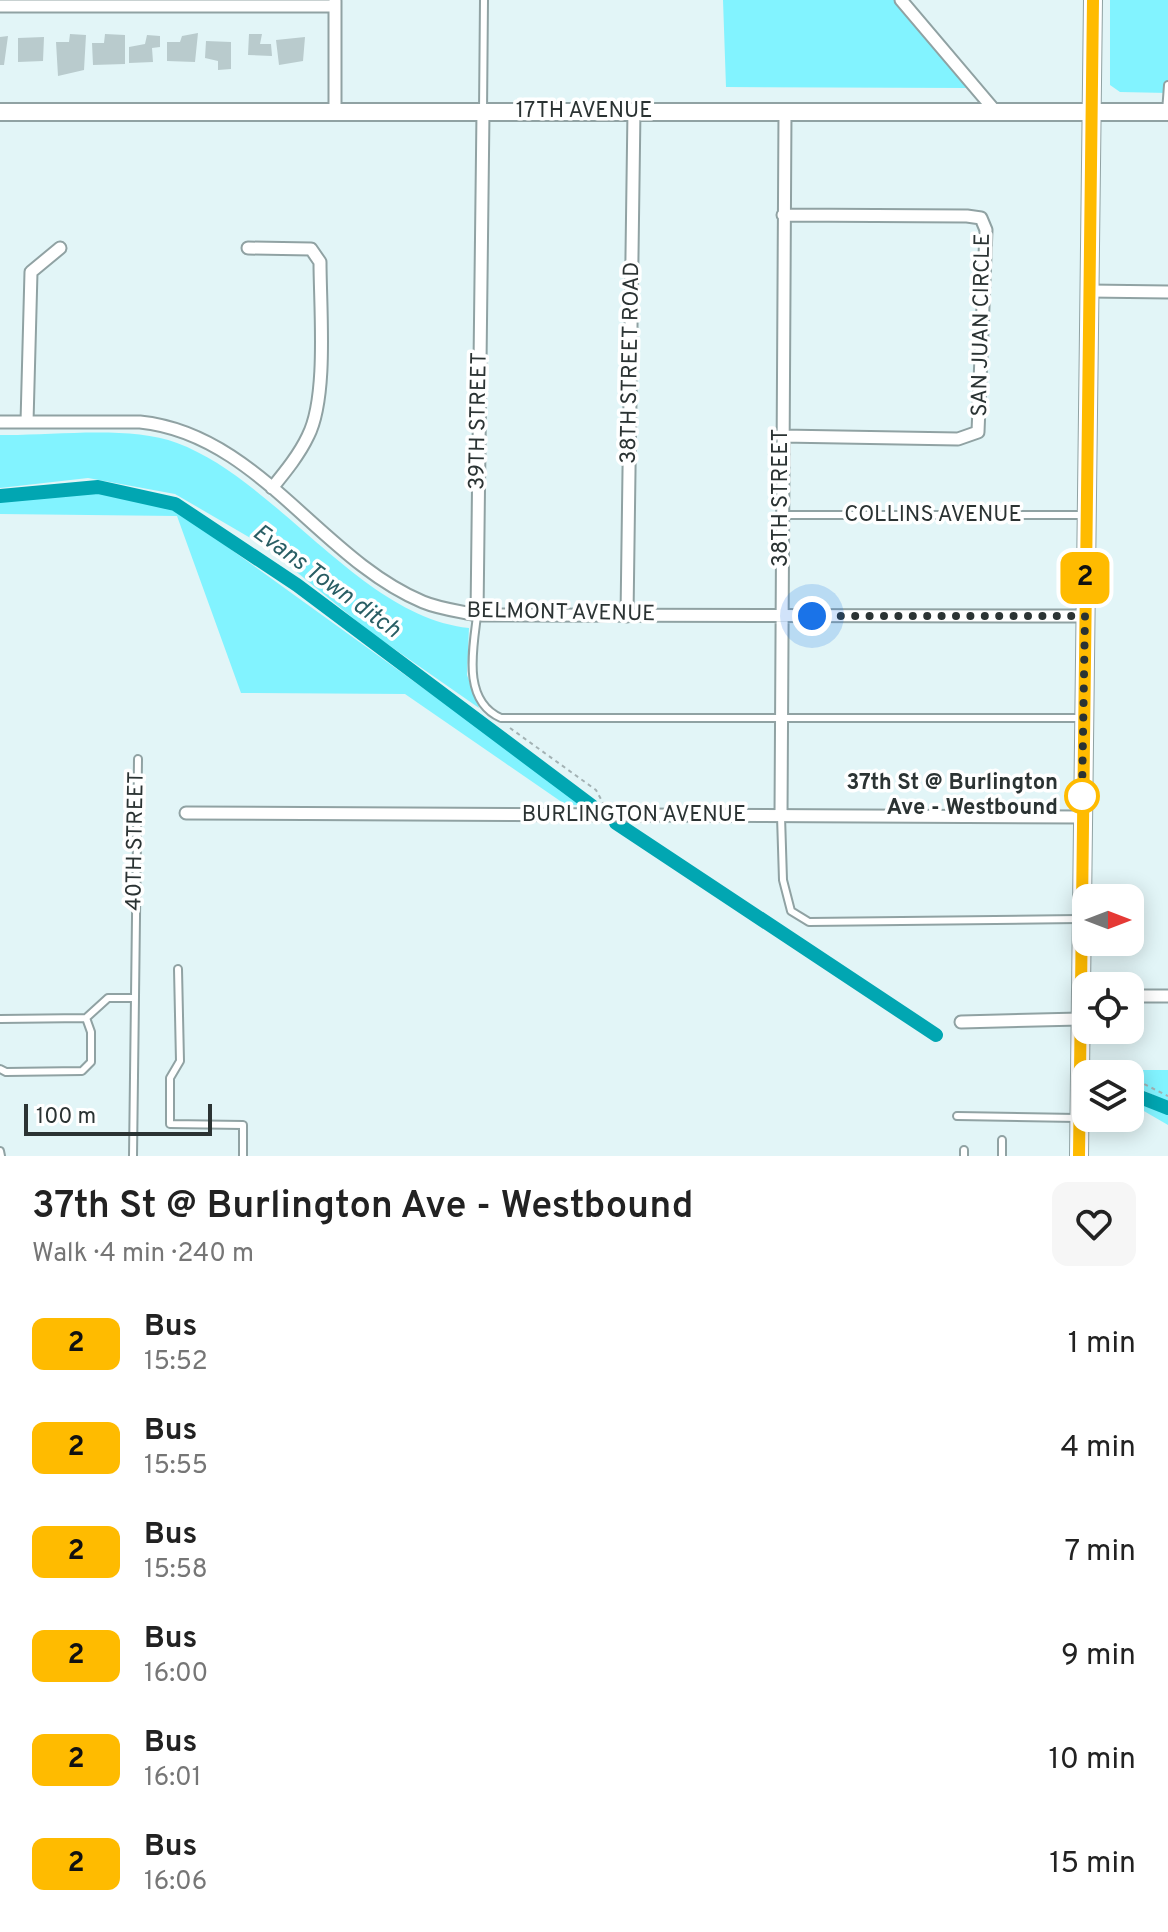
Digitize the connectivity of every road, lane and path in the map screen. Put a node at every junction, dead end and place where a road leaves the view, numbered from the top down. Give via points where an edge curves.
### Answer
1 (484, 0) edge
2 (901, 0) edge
3 (1093, 0) edge
4 (335, 3) edge
5 (0, 6) edge
6 (1168, 85) edge
7 (634, 110) junction
8 (335, 111) junction
9 (0, 112) edge
10 (483, 112) junction
11 (785, 112) junction
12 (996, 112) junction
13 (1090, 112) junction
14 (1167, 112) edge
15 (783, 215) junction
16 (60, 248) dead end
17 (248, 248) dead end
18 (1089, 291) junction
19 (1168, 292) edge
20 (0, 422) edge
21 (27, 422) junction
22 (782, 436) junction
23 (272, 488) junction
24 (781, 515) junction
25 (1085, 515) junction
26 (477, 615) junction
27 (627, 616) junction
28 (780, 616) junction
29 (1085, 616) junction
30 (781, 716) junction
31 (501, 718) junction
32 (1083, 718) junction
33 (138, 759) dead end
34 (186, 813) dead end
35 (605, 814) junction
36 (781, 816) junction
37 (1082, 817) junction
38 (1082, 884) edge
39 (1072, 919) edge
40 (178, 969) dead end
41 (1144, 996) edge
42 (1168, 996) edge
43 (134, 998) junction
44 (86, 1018) junction
45 (0, 1019) edge
46 (1072, 1019) edge
47 (961, 1022) dead end
48 (0, 1069) edge
49 (1144, 1084) edge
50 (1168, 1096) edge
51 (957, 1116) dead end
52 (1072, 1118) edge
53 (1080, 1132) edge
54 (1002, 1140) dead end
55 (133, 1156) edge
56 (243, 1156) edge
57 (1002, 1156) edge
58 (1079, 1156) edge

1 - 10 lane
2 - 12 street
3 - 13 main road
4 - 5 street
4 - 8 street
6 - 14 lane
7 - 10 main road, 17TH AVENUE
7 - 11 main road, 17TH AVENUE
7 - 27 street, 38TH STREET ROAD
8 - 9 main road, 17TH AVENUE
8 - 10 main road, 17TH AVENUE
10 - 26 street, 39TH STREET
11 - 12 main road, 17TH AVENUE
11 - 15 street, 38TH STREET
12 - 13 main road, 17TH AVENUE
13 - 14 main road, 17TH AVENUE
13 - 18 main road
15 - 22 street, 38TH STREET
15 - 22 street, SAN JUAN CIRCLE via 967,216 981,218 986,230 978,432 958,439
16 - 21 street via 31,272
17 - 23 street via 311,249 320,262 315,418
18 - 19 street
18 - 25 main road
20 - 21 street, BELMONT AVENUE
21 - 23 street, BELMONT AVENUE via 163,425 193,435
22 - 24 street, 38TH STREET
23 - 26 street, BELMONT AVENUE via 390,583 421,601
24 - 25 lane, COLLINS AVENUE
24 - 28 street, 38TH STREET
25 - 29 main road
26 - 27 street, BELMONT AVENUE
26 - 31 lane, 39TH STREET via 474,681 485,708
27 - 28 street, BELMONT AVENUE
28 - 29 street, BELMONT AVENUE
28 - 30 street, 38TH STREET
29 - 32 main road
30 - 31 lane
30 - 32 lane
30 - 36 street, 38TH STREET
31 - 35 path via 518,736 596,790
32 - 37 main road
33 - 43 lane, 40TH STREET
34 - 35 street, BURLINGTON AVENUE
35 - 36 street, BURLINGTON AVENUE
36 - 37 street, BURLINGTON AVENUE
36 - 39 lane, 38TH STREET via 784,888 791,911 809,922
37 - 38 main road
40 - 56 lane via 180,1061 170,1078 170,1124 243,1125
41 - 42 street
43 - 44 lane via 108,998
43 - 55 lane, 40TH STREET
44 - 45 lane
44 - 48 lane via 91,1062 82,1071
46 - 47 street
49 - 50 path
51 - 52 lane
53 - 58 main road
54 - 57 lane

